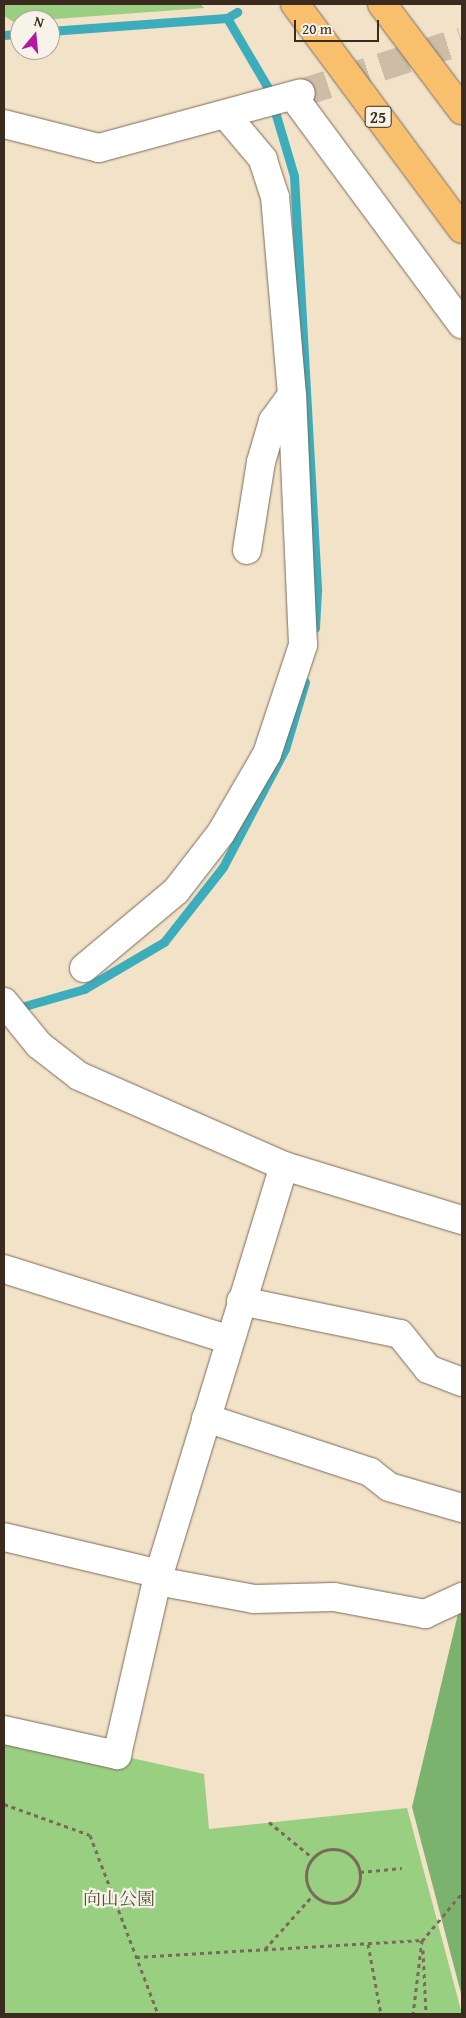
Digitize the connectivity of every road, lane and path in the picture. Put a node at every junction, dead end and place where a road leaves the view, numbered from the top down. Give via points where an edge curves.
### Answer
1 (295, 4) edge
2 (382, 4) edge
3 (462, 110) edge
4 (239, 112) junction
5 (4, 124) edge
6 (462, 229) edge
7 (462, 324) edge
8 (292, 395) junction
9 (247, 550) dead end
10 (84, 968) dead end
11 (4, 1002) edge
12 (284, 1166) junction
13 (462, 1220) edge
14 (4, 1269) edge
15 (240, 1301) junction
16 (228, 1339) junction
17 (462, 1382) edge
18 (206, 1418) junction
19 (462, 1508) edge
20 (4, 1537) edge
21 (159, 1578) junction
22 (462, 1597) edge
23 (4, 1730) edge
24 (4, 1804) edge
25 (269, 1822) dead end
26 (313, 1858) junction
27 (402, 1868) dead end
28 (360, 1872) junction
29 (462, 1893) edge
30 (314, 1894) junction
31 (422, 1940) junction
32 (368, 1943) junction
33 (265, 1949) junction
34 (136, 1957) junction
35 (158, 2014) edge
36 (381, 2014) edge
37 (414, 2014) edge
38 (426, 2014) edge

1 - 6 main road, 25
2 - 3 main road
4 - 5 street via 99,148
4 - 7 street via 294,95
4 - 8 street via 263,159 275,197
8 - 9 street via 274,421 261,462
8 - 10 street via 303,645 267,754 221,833 176,891
11 - 12 street via 39,1045 79,1076
12 - 13 street
12 - 15 street
14 - 16 street
15 - 16 street
15 - 17 street via 400,1334 428,1369
16 - 18 street
18 - 19 street via 370,1472 389,1487
18 - 21 street
20 - 21 street
21 - 22 street via 254,1599 334,1597 425,1614
21 - 23 street via 116,1755
24 - 34 path via 90,1835
25 - 26 path
26 - 28 path via 337,1850 352,1857
26 - 30 path via 306,1874
27 - 28 path
28 - 30 path via 356,1890 343,1901 325,1901
29 - 31 path
30 - 33 path
31 - 32 path
31 - 37 path
31 - 38 path
32 - 33 path
32 - 36 path
33 - 34 path
34 - 35 path

